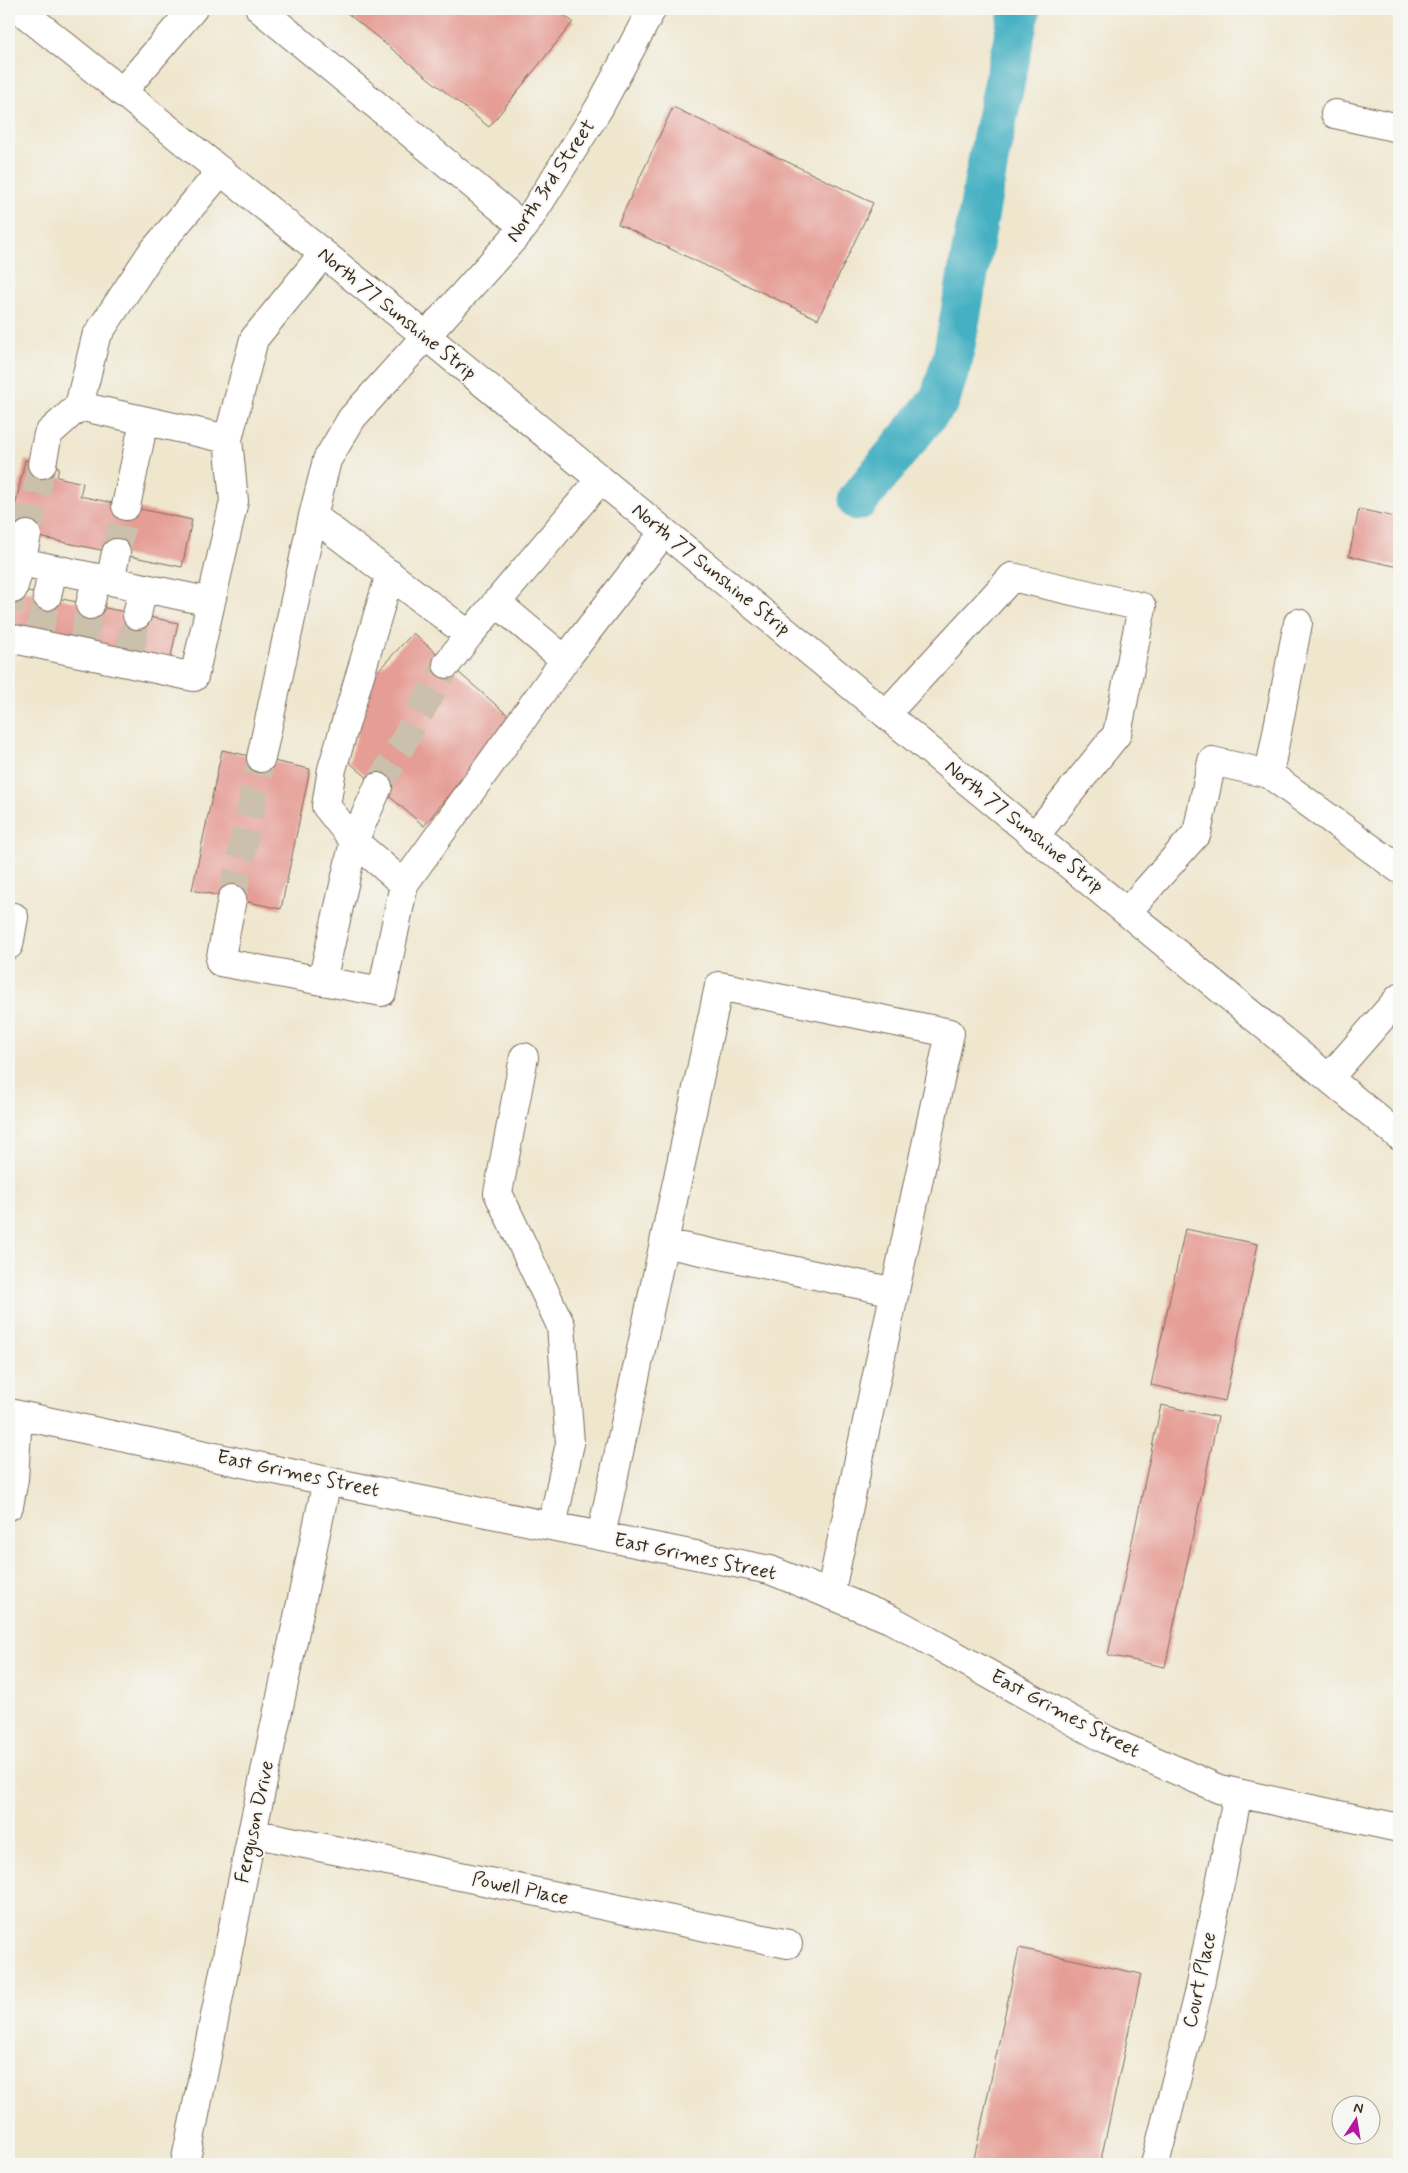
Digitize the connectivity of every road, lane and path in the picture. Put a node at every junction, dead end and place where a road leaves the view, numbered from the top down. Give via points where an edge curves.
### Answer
1 (19, 9) edge
2 (192, 9) edge
3 (260, 9) edge
4 (652, 9) edge
5 (122, 92) junction
6 (1335, 114) dead end
7 (1399, 128) edge
8 (220, 171) junction
9 (524, 228) junction
10 (323, 254) junction
11 (426, 336) junction
12 (79, 406) junction
13 (144, 421) junction
14 (228, 439) junction
15 (42, 464) tunnel mouth
16 (600, 480) junction
17 (126, 506) tunnel mouth
18 (313, 516) junction
19 (664, 532) junction
20 (27, 535) tunnel mouth
21 (116, 553) tunnel mouth
22 (21, 562) junction
23 (53, 569) junction
24 (390, 574) junction
25 (103, 580) junction
26 (143, 588) junction
27 (13, 589) dead end
28 (47, 596) tunnel mouth
29 (211, 602) junction
30 (496, 602) junction
31 (90, 605) tunnel mouth
32 (138, 615) tunnel mouth
33 (1298, 623) dead end
34 (469, 635) junction
35 (9, 638) edge
36 (565, 660) junction
37 (447, 664) tunnel mouth
38 (886, 714) junction
39 (261, 758) tunnel mouth
40 (1269, 774) junction
41 (378, 787) tunnel mouth
42 (1034, 836) junction
43 (354, 841) junction
44 (1399, 868) edge
45 (404, 884) junction
46 (232, 898) tunnel mouth
47 (1127, 912) junction
48 (14, 917) dead end
49 (9, 945) edge
50 (322, 981) junction
51 (1399, 998) edge
52 (524, 1057) dead end
53 (1329, 1078) junction
54 (1399, 1136) edge
55 (664, 1243) junction
56 (895, 1292) junction
57 (13, 1414) edge
58 (327, 1481) junction
59 (9, 1506) edge
60 (552, 1526) junction
61 (601, 1536) junction
62 (830, 1595) junction
63 (1238, 1793) junction
64 (1399, 1828) edge
65 (252, 1834) junction
66 (788, 1944) dead end
67 (185, 2164) edge
68 (1155, 2164) edge

1 - 5 street, North 77 Sunshine Strip
2 - 5 street
3 - 9 street
4 - 9 street, North 3rd Street via 599,108
5 - 8 street, North 77 Sunshine Strip
6 - 7 street
8 - 10 street, North 77 Sunshine Strip
8 - 12 street via 150,255 96,337
9 - 11 street, North 3rd Street
10 - 11 street, North 77 Sunshine Strip
10 - 14 street via 254,339
11 - 16 street, North 77 Sunshine Strip
11 - 18 street, North 3rd Street via 352,418 327,460
12 - 13 street
12 - 15 street via 48,434
13 - 14 street
13 - 17 street
14 - 29 street via 234,501
16 - 19 street, North 77 Sunshine Strip
16 - 30 street
18 - 24 street
18 - 39 street, North 3rd Street
19 - 36 street
19 - 38 street, North 77 Sunshine Strip
20 - 22 street
21 - 25 street
22 - 23 street
22 - 27 street
23 - 25 street
23 - 28 street
24 - 34 street
24 - 43 street via 332,769 326,806
25 - 26 street
25 - 31 street
26 - 29 street
26 - 32 street
29 - 35 street via 194,677 82,648 38,639
30 - 34 street
30 - 36 street
33 - 40 street
34 - 37 street
36 - 45 street
38 - 42 street, North 77 Sunshine Strip
38 - 42 street via 1012,578 1142,606 1117,734
40 - 44 street
40 - 47 street via 1212,761 1197,833
41 - 43 street
42 - 47 street, North 77 Sunshine Strip
43 - 45 street
43 - 50 street
45 - 50 street via 382,992
46 - 50 street via 220,962
47 - 53 street, North 77 Sunshine Strip
48 - 49 street
51 - 53 street
52 - 60 street via 498,1193 561,1326 570,1443
53 - 54 street, North 77 Sunshine Strip
55 - 56 street
55 - 56 street via 719,986 950,1033
55 - 61 street
56 - 62 street
57 - 58 street, East Grimes Street
57 - 59 street via 14,1479
58 - 60 street, East Grimes Street
58 - 65 street, Ferguson Drive
60 - 61 street, East Grimes Street
61 - 62 street, East Grimes Street via 770,1570
62 - 63 street, East Grimes Street via 890,1619 1107,1740 1219,1789
63 - 64 street, East Grimes Street
63 - 68 street, Court Place via 1198,1994
65 - 66 street, Powell Place
65 - 67 street, Ferguson Drive

